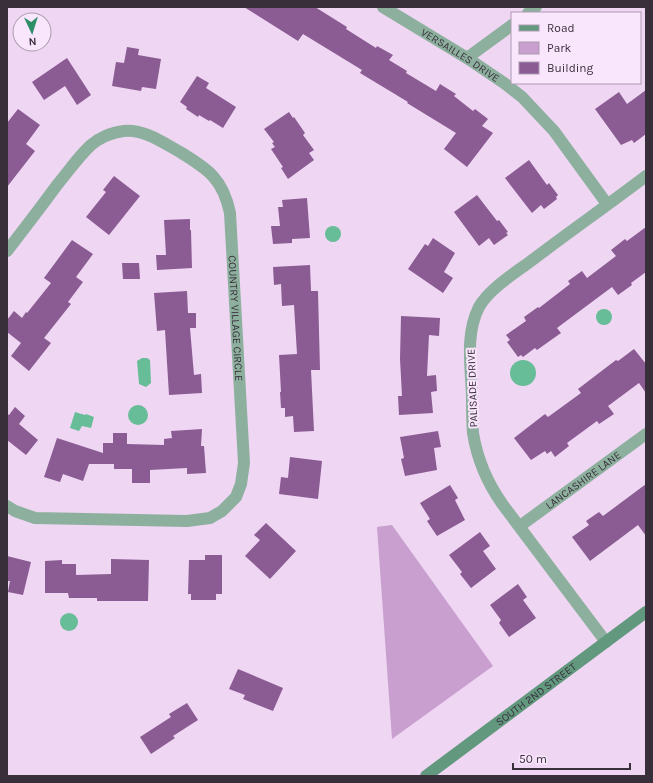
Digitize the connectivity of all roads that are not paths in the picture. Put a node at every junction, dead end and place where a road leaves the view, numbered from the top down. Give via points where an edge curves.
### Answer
1 (383, 7) edge
2 (511, 26) edge
3 (467, 58) junction
4 (646, 176) edge
5 (607, 204) junction
6 (7, 251) edge
7 (646, 434) edge
8 (7, 506) edge
9 (520, 526) junction
10 (646, 612) edge
11 (606, 642) junction
12 (426, 776) edge

1 - 3 street, VERSAILLES DRIVE
2 - 3 street
3 - 5 street, VERSAILLES DRIVE via 522,97 554,131
4 - 5 street, PALISADE DRIVE
5 - 9 street, PALISADE DRIVE via 491,292 479,308 472,329 470,345 473,432 477,450 495,493
6 - 8 street, COUNTRY VILLAGE CIRCLE via 78,158 92,144 108,135 136,131 154,137 214,176 227,199 230,213 244,463 236,497 222,511 210,518 187,521 35,518
7 - 9 street, LANCASHIRE LANE
9 - 11 street, PALISADE DRIVE
10 - 11 main road, SOUTH 2ND STREET
11 - 12 main road, SOUTH 2ND STREET

